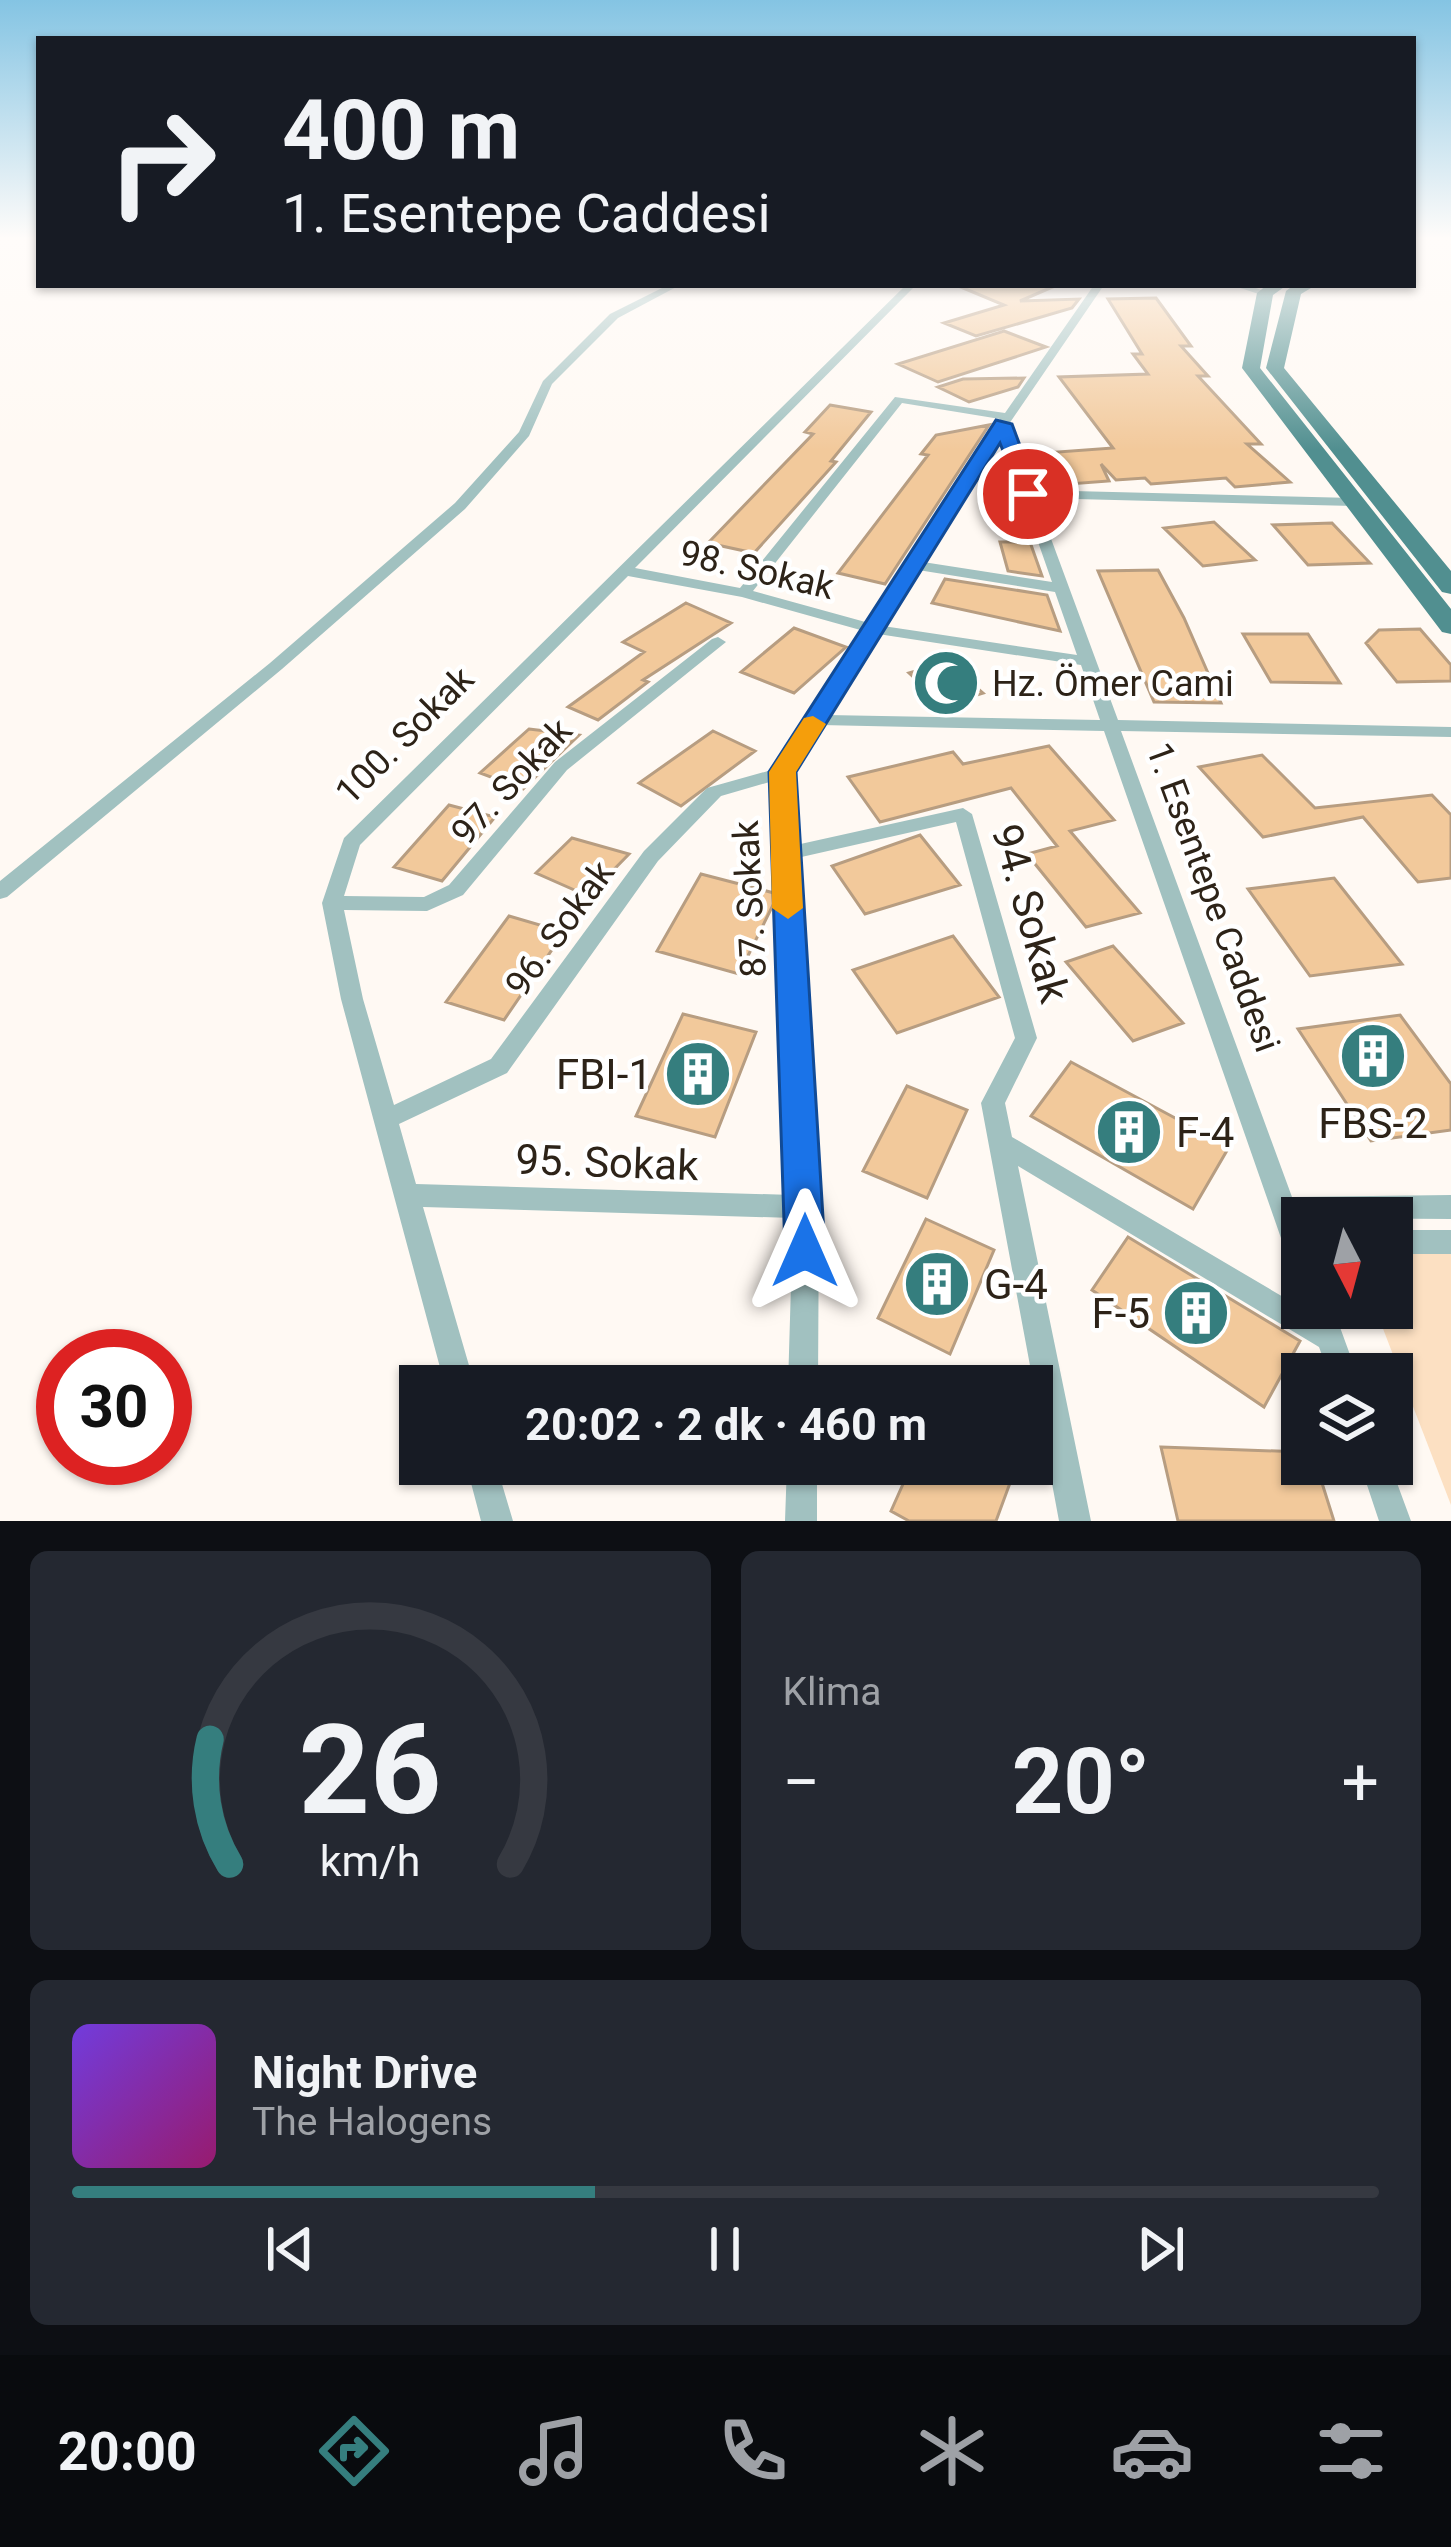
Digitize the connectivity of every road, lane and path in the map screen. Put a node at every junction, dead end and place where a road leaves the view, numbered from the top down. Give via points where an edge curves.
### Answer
1 (630, 308) edge
2 (888, 308) edge
3 (1084, 308) edge
4 (1267, 308) edge
5 (1290, 308) edge
6 (1006, 421) junction
7 (1028, 494) junction
8 (1354, 502) junction
9 (914, 566) junction
10 (625, 571) junction
11 (1451, 587) edge
12 (1061, 588) junction
13 (744, 593) junction
14 (1451, 626) edge
15 (873, 629) junction
16 (718, 642) dead end
17 (1088, 661) junction
18 (815, 720) junction
19 (1109, 722) junction
20 (1451, 732) edge
21 (782, 772) junction
22 (784, 854) junction
23 (0, 892) edge
24 (332, 903) junction
25 (386, 1120) junction
26 (1001, 1143) junction
27 (406, 1195) junction
28 (1281, 1203) edge
29 (806, 1207) junction
30 (1413, 1208) edge
31 (1451, 1208) edge
32 (1413, 1242) edge
33 (1451, 1242) edge
34 (1327, 1329) edge
35 (1330, 1338) junction
36 (1335, 1353) edge
37 (454, 1365) edge
38 (803, 1365) edge
39 (488, 1485) edge
40 (802, 1485) edge
41 (1382, 1485) edge
42 (497, 1521) edge
43 (801, 1521) edge
44 (1075, 1521) edge
45 (1395, 1521) edge

1 - 23 street via 547,383 525,433 460,506
2 - 10 street, 100. Sokak
3 - 6 street, 87. Sokak
4 - 8 main road via 1251,368
5 - 11 main road via 1275,368
6 - 7 street, 1. Esentepe Caddesi
6 - 9 street, 87. Sokak
6 - 13 street via 899,399
7 - 8 street
7 - 12 street, 1. Esentepe Caddesi
8 - 14 main road
9 - 12 street
9 - 15 street, 87. Sokak
10 - 13 street, 98. Sokak
10 - 24 street, 100. Sokak via 352,843
12 - 17 street, 1. Esentepe Caddesi
13 - 15 street, 98. Sokak
15 - 17 street, 98. Sokak
15 - 18 street, 87. Sokak
16 - 24 street, 97. Sokak via 561,766 456,890 428,904
17 - 19 street, 1. Esentepe Caddesi
18 - 19 street
18 - 21 street, 87. Sokak
19 - 20 street
19 - 28 street, 1. Esentepe Caddesi
21 - 22 street, 87. Sokak
21 - 25 street, 96. Sokak via 714,792 651,856 499,1066
22 - 26 street, 94. Sokak via 963,814 1026,1038 993,1102
22 - 29 street, 87. Sokak
24 - 25 street
25 - 27 street
26 - 35 street
26 - 44 street, 94. Sokak
27 - 29 street, 95. Sokak
27 - 37 street
29 - 38 street, 87. Sokak
30 - 31 street
32 - 33 street
34 - 35 street
35 - 36 street
39 - 42 street
40 - 43 street
41 - 45 street

